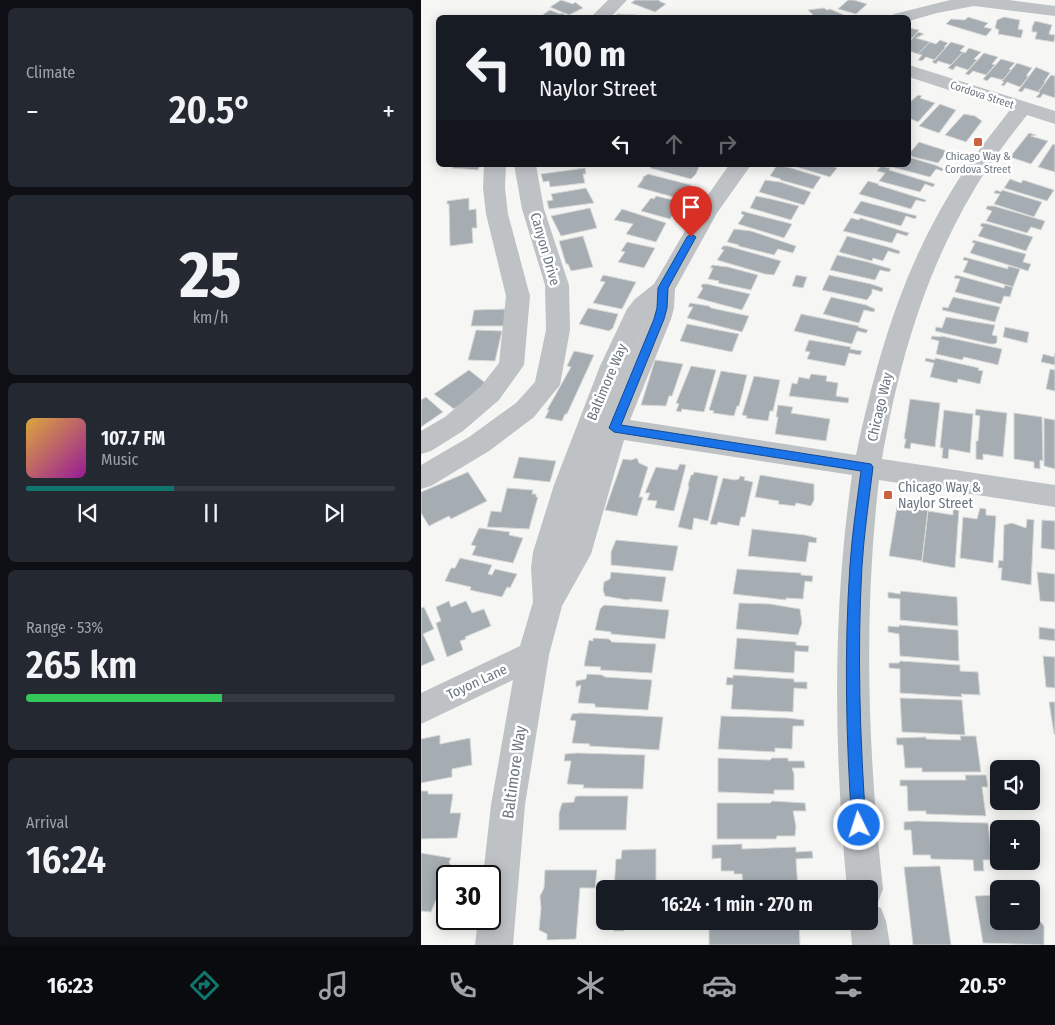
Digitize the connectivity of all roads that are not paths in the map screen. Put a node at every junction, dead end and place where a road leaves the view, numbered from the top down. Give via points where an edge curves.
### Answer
1 (618, 0) edge
2 (909, 0) edge
3 (973, 1) edge
4 (1055, 11) edge
5 (602, 15) edge
6 (892, 15) edge
7 (910, 15) edge
8 (911, 72) edge
9 (1022, 108) junction
10 (1055, 118) edge
11 (495, 167) edge
12 (525, 167) edge
13 (739, 167) edge
14 (663, 288) junction
15 (614, 428) junction
16 (421, 444) edge
17 (867, 467) junction
18 (421, 478) edge
19 (1055, 496) edge
20 (548, 602) junction
21 (533, 655) junction
22 (421, 709) edge
23 (864, 880) edge
24 (869, 930) edge
25 (494, 945) edge
26 (871, 945) edge

1 - 5 street
2 - 6 street
3 - 4 street
3 - 7 street
8 - 9 street, Cordova Street
9 - 10 street, Cordova Street
9 - 17 street, Chicago Way via 962,192 919,276 886,380
11 - 16 street via 497,214 518,296 511,364 490,393 453,424
12 - 18 street, Canyon Drive via 533,209 557,285 558,330 547,385 525,410 479,444
13 - 14 street, Baltimore Way via 707,212
14 - 15 street, Baltimore Way via 659,319
14 - 20 street, Baltimore Way via 636,315 589,424 548,552
15 - 17 street
15 - 20 street, Baltimore Way via 575,554
17 - 19 street
17 - 23 street, Chicago Way via 856,564 852,678 853,743
20 - 21 street, Baltimore Way
21 - 22 street, Toyon Lane
21 - 25 street, Baltimore Way via 508,805
24 - 26 street

